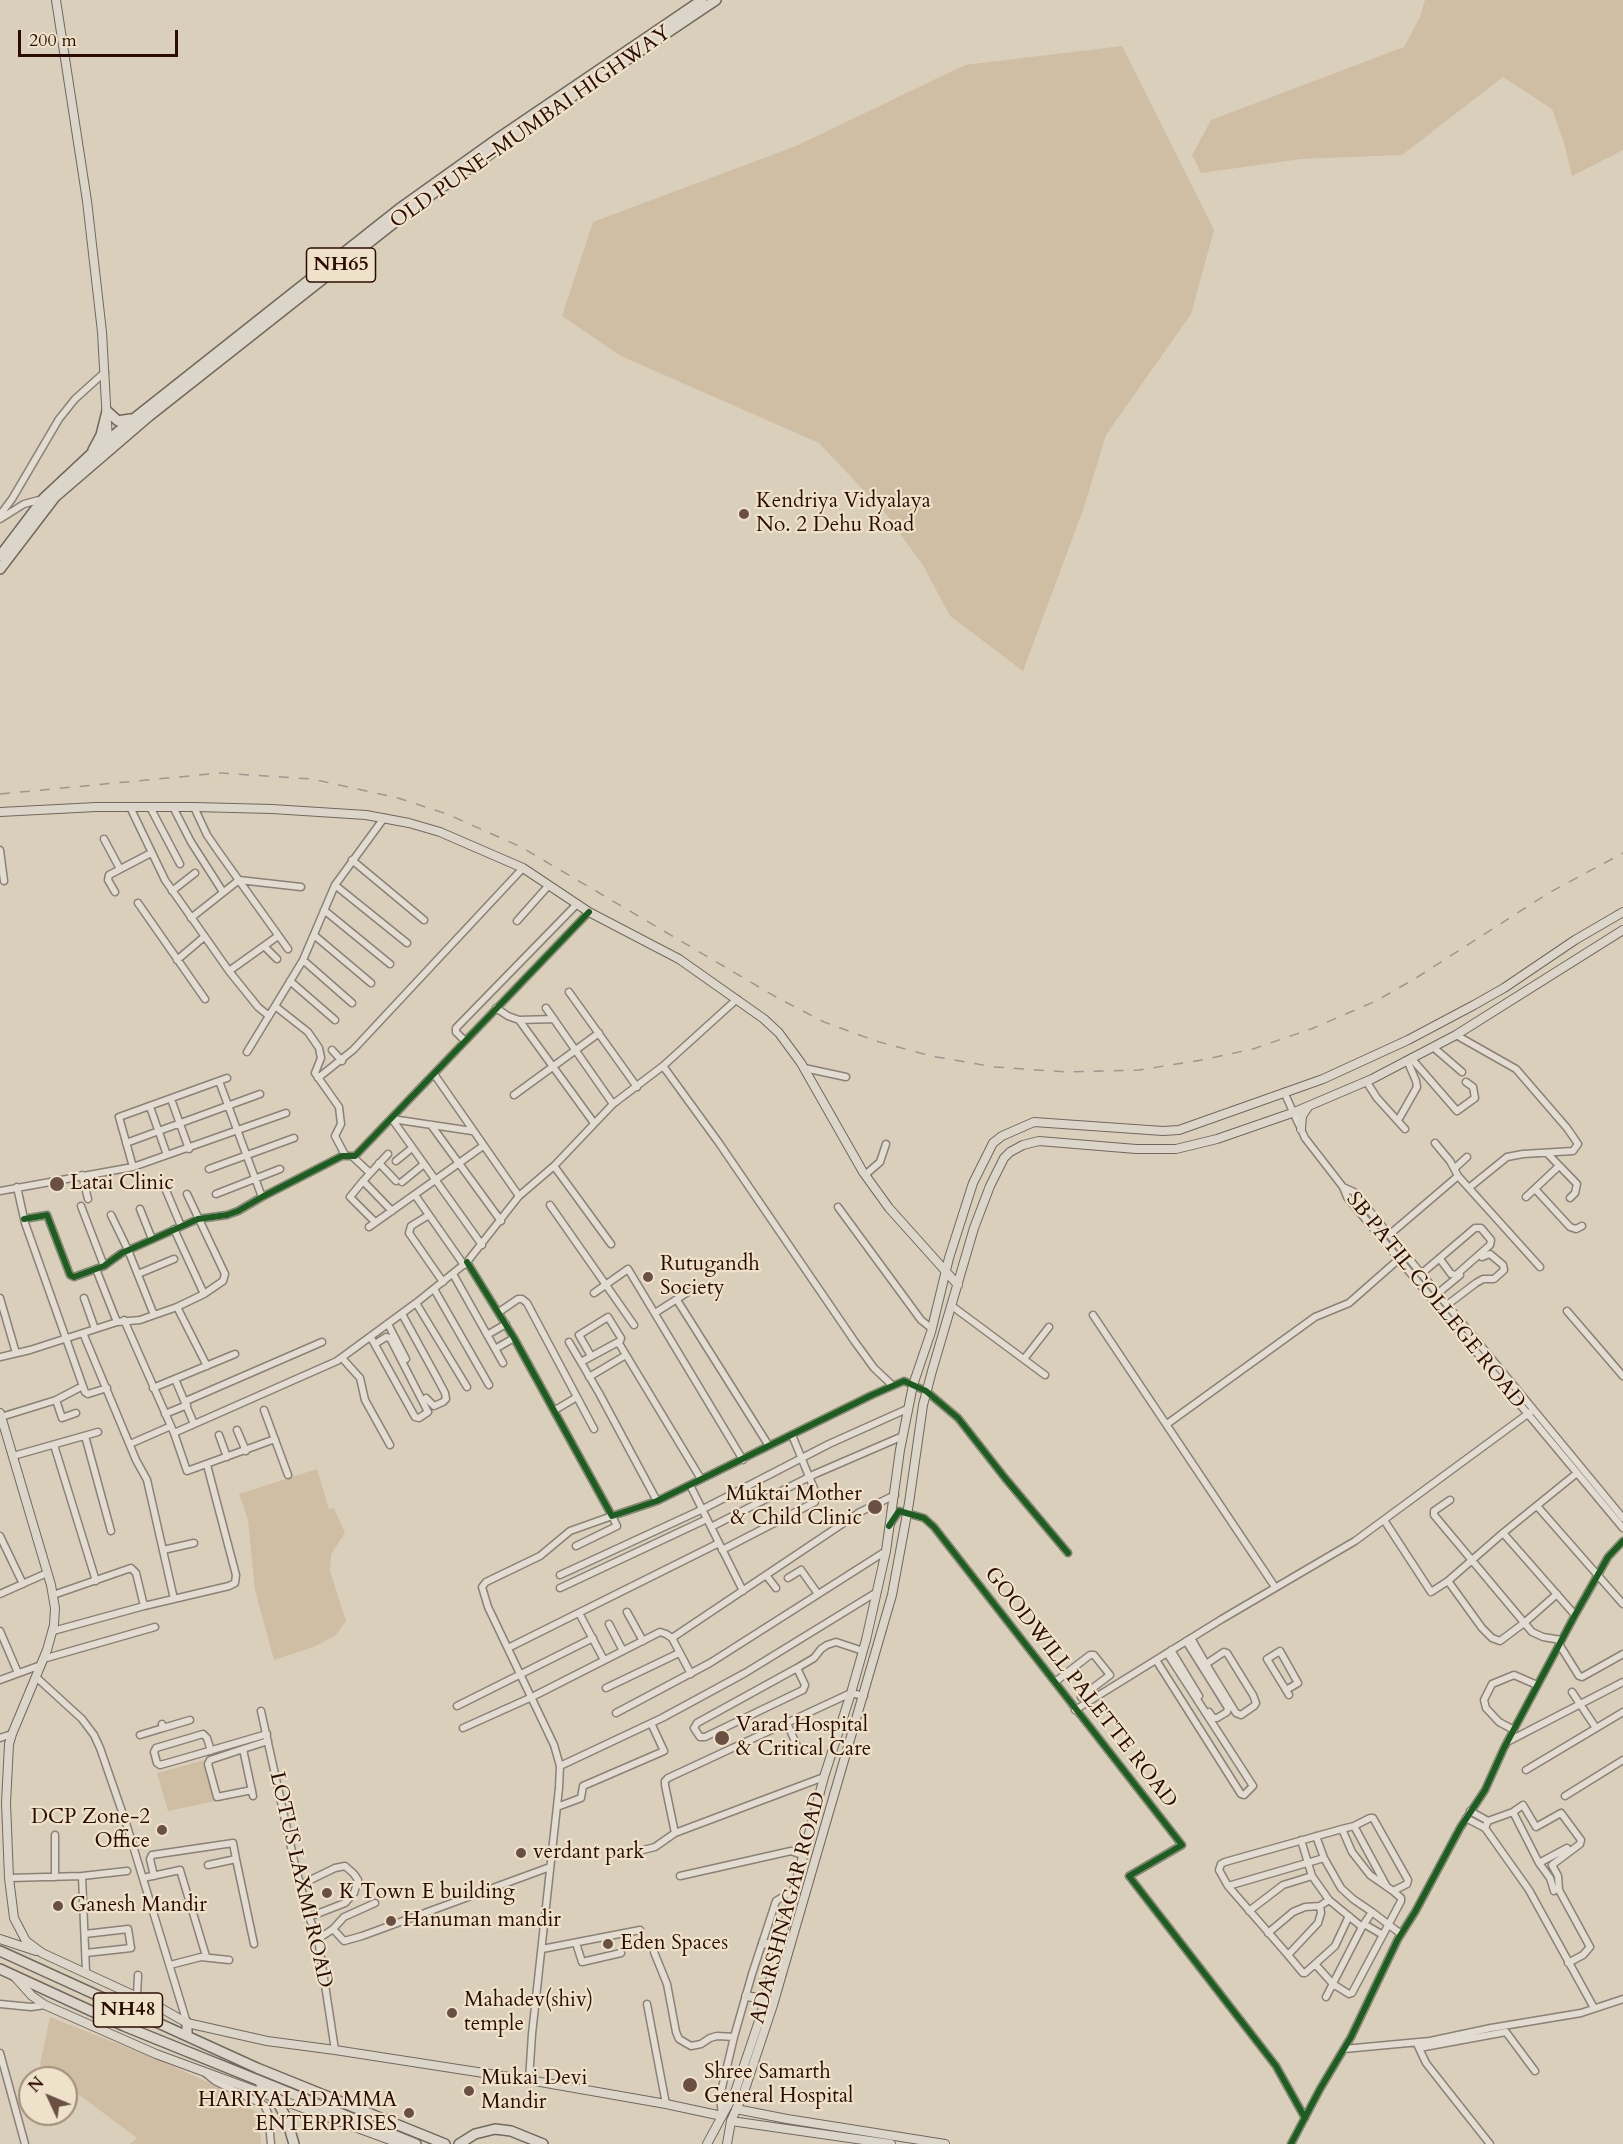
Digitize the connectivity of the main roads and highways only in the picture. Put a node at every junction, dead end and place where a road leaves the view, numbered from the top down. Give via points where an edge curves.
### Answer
1 (56, 0) edge
2 (702, 0) edge
3 (716, 0) edge
4 (107, 411) junction
5 (136, 417) junction
6 (111, 442) junction
7 (90, 454) junction
8 (0, 556) edge
9 (0, 569) edge
10 (0, 812) edge
11 (1623, 912) edge
12 (1623, 930) edge
13 (1308, 1107) junction
14 (1300, 1129) road end
15 (945, 1273) junction
16 (958, 1286) junction
17 (1, 1415) edge
18 (2, 1429) edge
19 (3, 1804) edge
20 (0, 1939) edge
21 (763, 1943) road end
22 (13, 1944) junction
23 (780, 1947) junction
24 (4, 1953) edge
25 (42, 1953) junction
26 (0, 1969) edge
27 (15, 1977) junction
28 (746, 1996) road end
29 (764, 1999) junction
30 (187, 2023) junction
31 (187, 2036) junction
32 (252, 2078) junction
33 (276, 2100) junction
34 (736, 2109) junction
35 (722, 2116) junction
36 (731, 2121) junction
37 (522, 2136) junction
38 (462, 2142) edge
39 (294, 2144) edge
40 (400, 2144) edge
41 (416, 2144) edge
42 (445, 2144) edge
43 (536, 2144) edge
44 (543, 2144) edge
45 (707, 2144) edge
46 (727, 2144) edge
47 (891, 2144) edge
48 (945, 2144) edge

1 - 4 main road via 87,201
2 - 5 highway, OLD PUNE–MUMBAI HIGHWAY / NH65 via 399,209
3 - 6 highway, OLD PUNE–MUMBAI HIGHWAY / NH65 via 418,204
4 - 5 highway via 118,421
4 - 6 main road
4 - 7 highway via 101,435
5 - 6 highway, OLD PUNE–MUMBAI HIGHWAY / NH65
6 - 7 highway, OLD PUNE–MUMBAI HIGHWAY / NH65
6 - 9 highway, OLD PUNE–MUMBAI HIGHWAY / NH65 via 55,497
7 - 8 highway, OLD PUNE–MUMBAI HIGHWAY / NH65 via 44,498
10 - 15 main road via 194,807 342,813 384,818 440,832 523,868 590,912 679,959 779,1033 804,1068 865,1175
11 - 15 main road, ADARSHNAGAR ROAD via 1504,987 1408,1040 1323,1079 1179,1130 1035,1122 1002,1136 993,1143 973,1182
12 - 13 main road, ADARSHNAGAR ROAD via 1456,1035
13 - 14 main road
13 - 16 main road, ADARSHNAGAR ROAD via 1176,1149 1053,1141 1023,1145 1010,1152 997,1169 974,1228
15 - 16 main road
15 - 23 main road, ADARSHNAGAR ROAD via 913,1385 878,1592 802,1855
16 - 34 main road, ADARSHNAGAR ROAD via 926,1391 892,1595 773,2005
17 - 18 main road
18 - 19 main road via 47,1573 56,1616 9,1744
19 - 25 main road via 14,1918 27,1941
20 - 22 main road
21 - 23 main road
22 - 24 highway
22 - 25 main road
23 - 29 main road, ADARSHNAGAR ROAD
24 - 31 highway, NH48
25 - 30 main road
26 - 27 highway, NH48
27 - 32 highway, NH48
27 - 33 main road via 45,2005 156,2054
28 - 29 main road
29 - 35 main road, ADARSHNAGAR ROAD via 735,2092
30 - 31 highway
30 - 35 main road via 267,2041 529,2080
31 - 42 highway, NH48
32 - 33 highway
32 - 41 highway, NH48
33 - 39 highway via 291,2128
33 - 40 main road
34 - 36 main road, ADARSHNAGAR ROAD
34 - 48 main road
35 - 45 main road, ADARSHNAGAR ROAD
36 - 46 main road, ADARSHNAGAR ROAD
36 - 47 main road
37 - 38 highway via 490,2129
37 - 43 highway
37 - 44 highway

